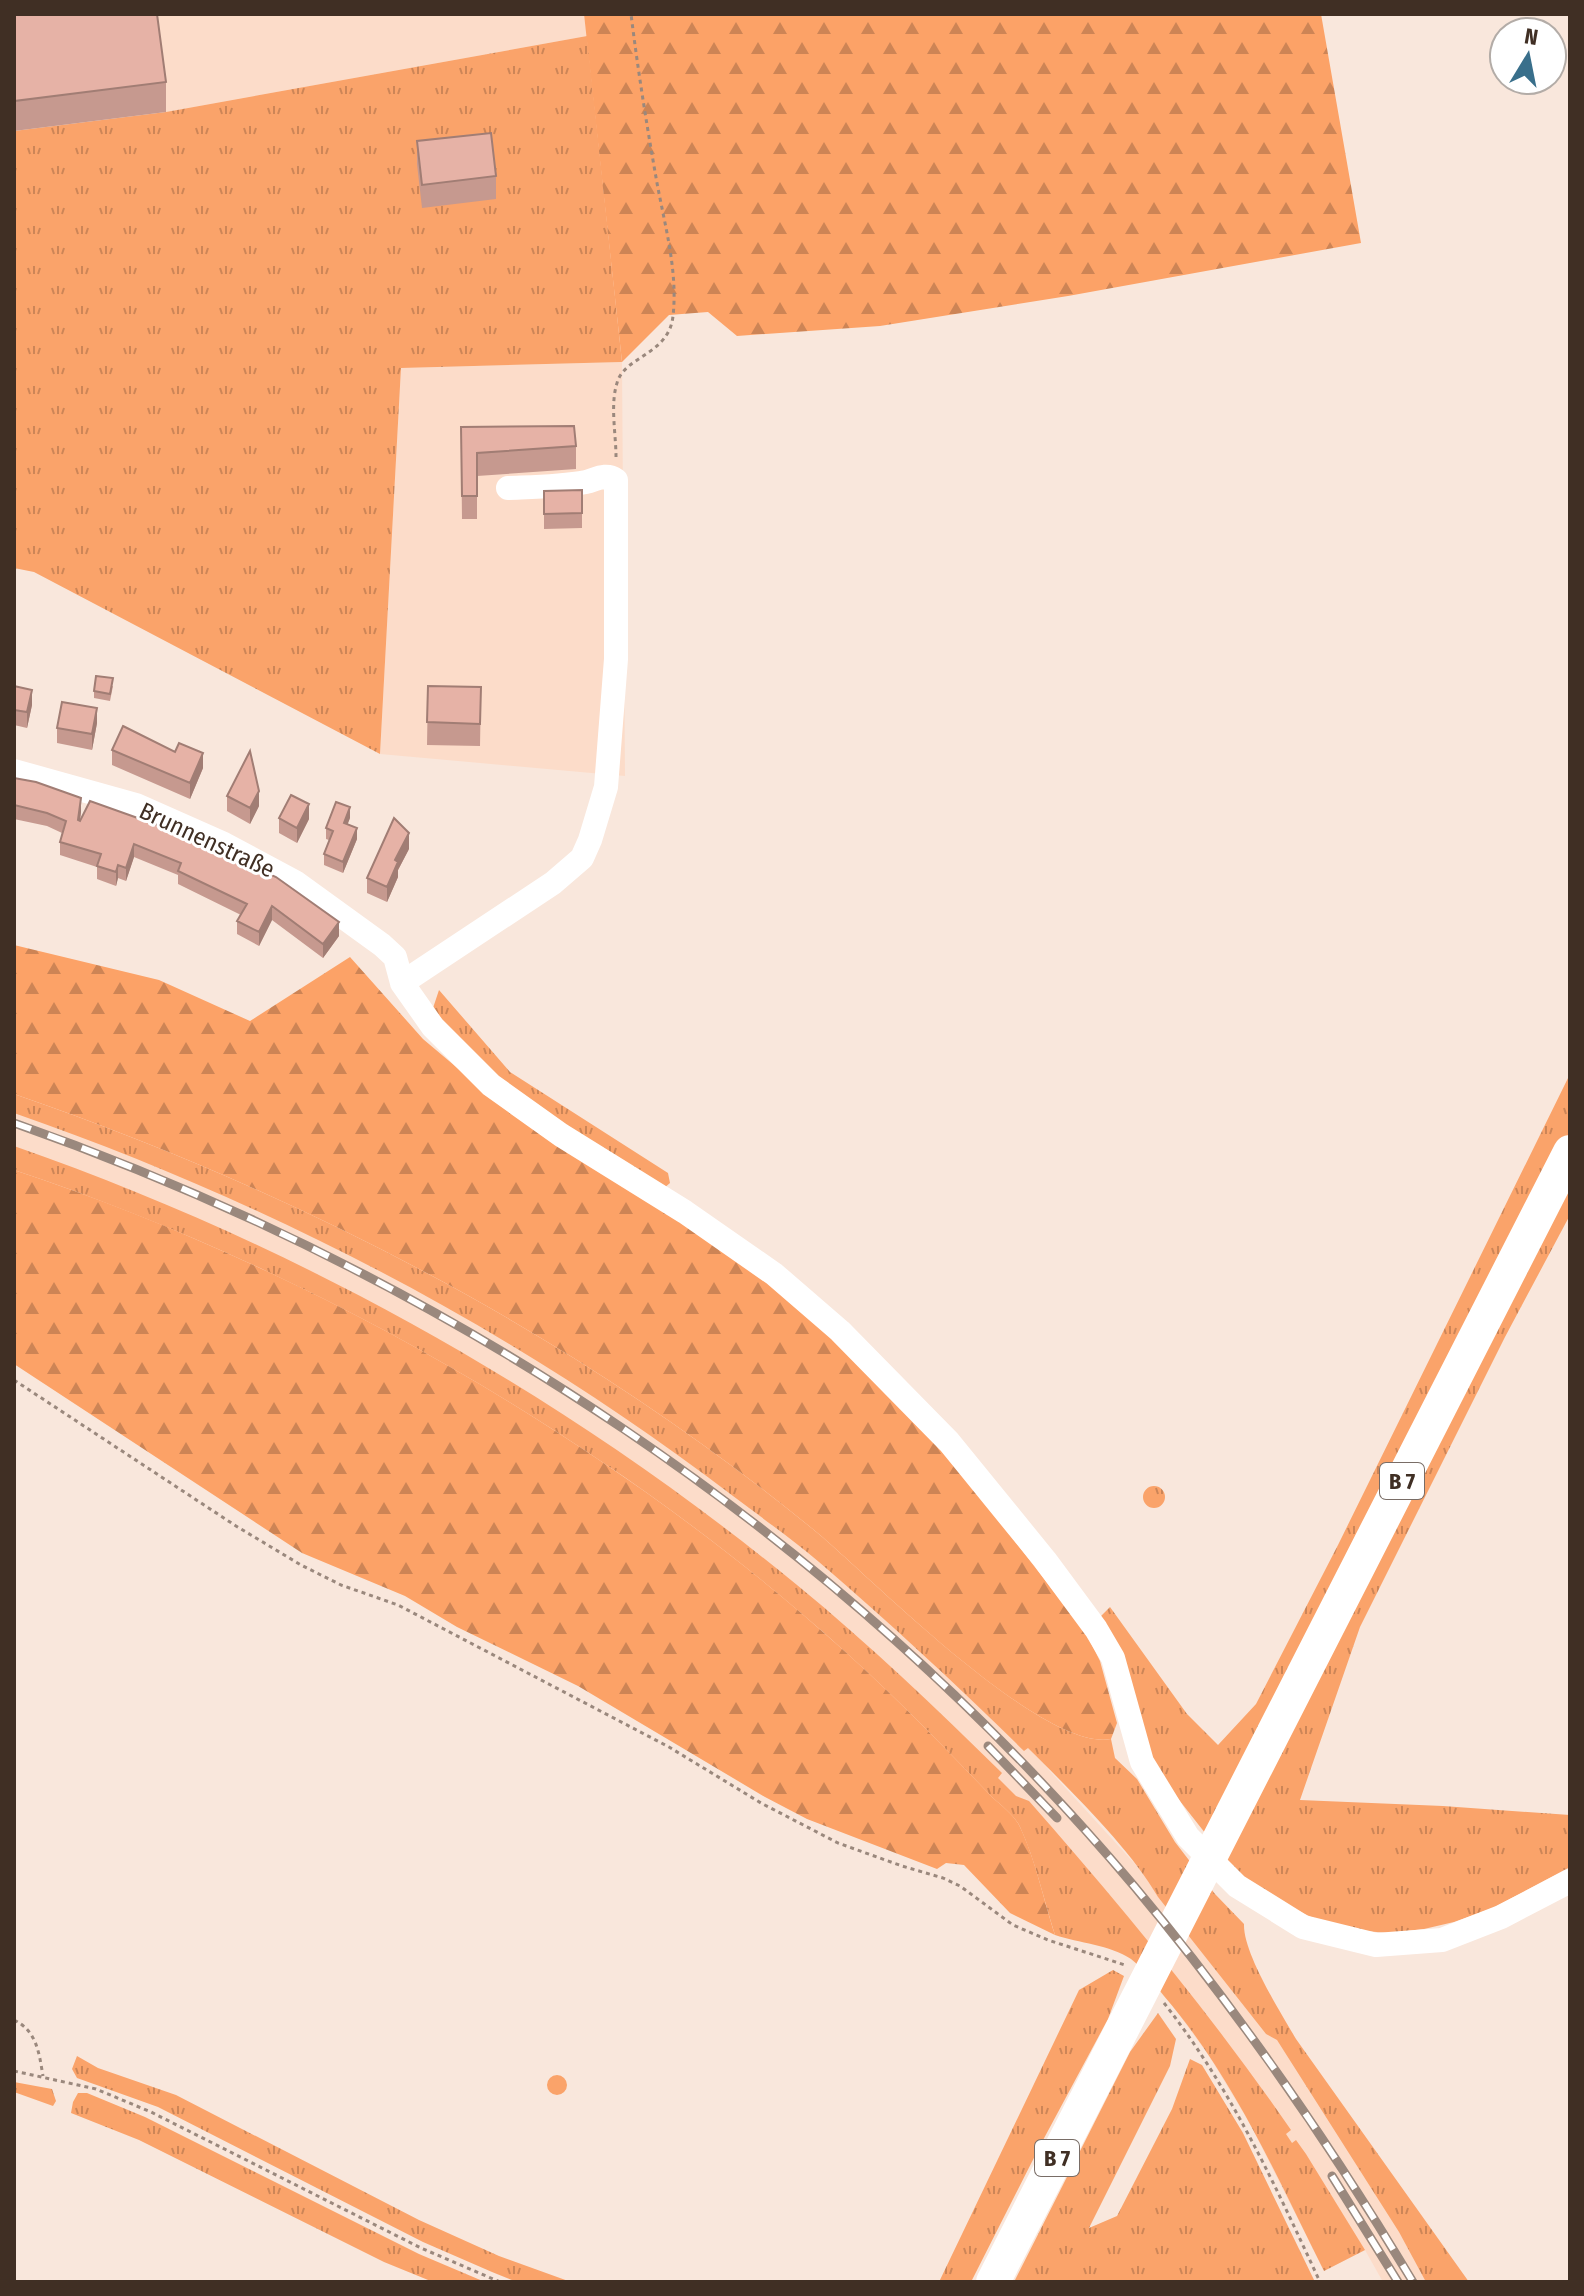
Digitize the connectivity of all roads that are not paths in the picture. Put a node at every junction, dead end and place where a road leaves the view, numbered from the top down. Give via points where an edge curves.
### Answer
1 (508, 488) dead end
2 (14, 771) edge
3 (402, 983) junction
4 (1570, 1152) edge
5 (1570, 1881) edge
6 (993, 2282) edge

1 - 3 street via 566,485 603,476 616,480 616,659 606,787 582,858
2 - 3 street, Brunnenstraße via 136,805 295,882 395,957
3 - 5 street via 433,1027 491,1085 774,1274 840,1331 949,1442 1096,1629 1113,1658 1142,1762 1188,1837 1237,1886 1303,1927 1376,1945 1442,1940
4 - 6 highway, B 7

